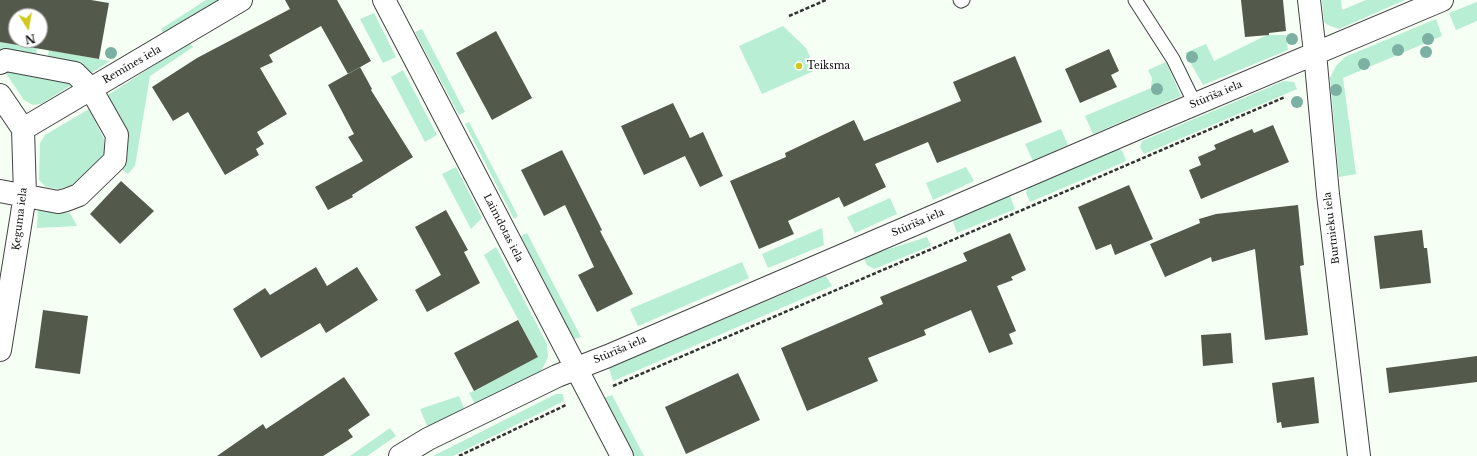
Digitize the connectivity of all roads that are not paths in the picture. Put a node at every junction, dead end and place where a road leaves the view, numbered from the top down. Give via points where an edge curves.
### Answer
1 (241, 0) edge
2 (384, 0) edge
3 (1135, 0) edge
4 (1309, 0) edge
5 (1442, 0) edge
6 (1315, 53) junction
7 (0, 63) edge
8 (91, 89) junction
9 (0, 95) edge
10 (1195, 104) junction
11 (23, 129) junction
12 (0, 191) edge
13 (25, 195) junction
14 (0, 350) edge
15 (576, 369) junction
16 (400, 456) edge
17 (622, 456) edge
18 (1359, 456) edge

1 - 8 street, Remīnes iela
2 - 15 street, Laimdotas iela
3 - 10 lane via 1173,59
4 - 6 street, Burtnieku iela
5 - 6 street, Stūrīša iela
6 - 10 street, Stūrīša iela
6 - 18 street, Burtnieku iela via 1328,194
7 - 8 street via 6,60 75,73
8 - 11 street, Remīnes iela
8 - 13 street via 117,135 114,160 79,195 58,202
9 - 11 street
10 - 15 street, Stūrīša iela
11 - 13 street, Ķeguma iela
12 - 13 street
13 - 14 street, Ķeguma iela
15 - 16 street, Stūrīša iela via 428,439
15 - 17 street, Laimdotas iela

